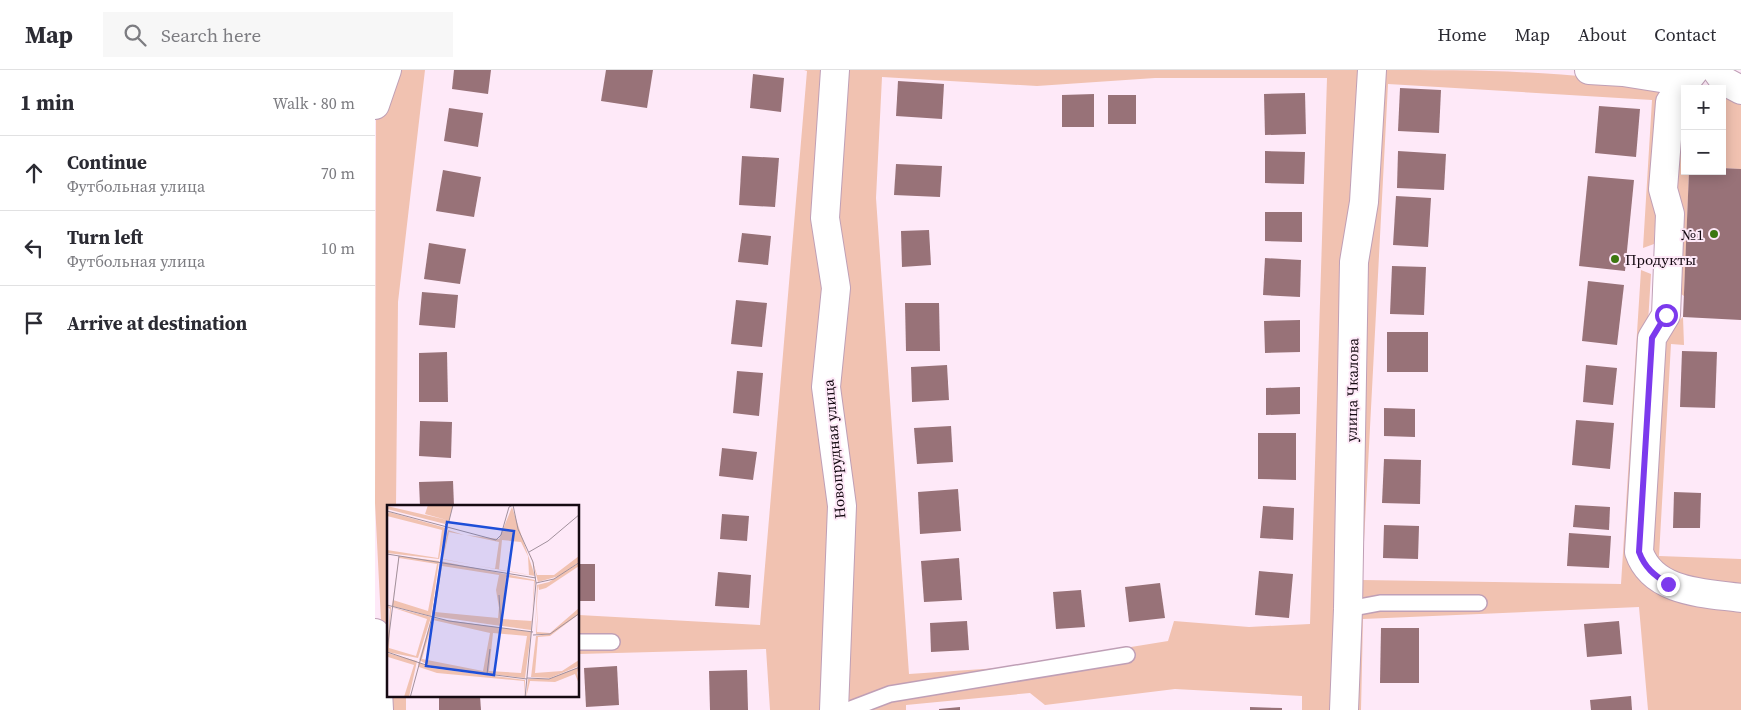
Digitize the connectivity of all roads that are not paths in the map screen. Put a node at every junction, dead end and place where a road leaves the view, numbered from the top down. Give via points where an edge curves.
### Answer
1 (387, 70) edge
2 (835, 70) edge
3 (1372, 70) edge
4 (1589, 70) edge
5 (1716, 70) edge
6 (1690, 76) edge
7 (1741, 90) edge
8 (375, 105) edge
9 (1741, 598) edge
10 (1479, 603) dead end
11 (1348, 609) junction
12 (375, 633) edge
13 (580, 642) edge
14 (612, 642) dead end
15 (375, 644) edge
16 (1127, 655) dead end
17 (379, 710) edge
18 (834, 710) edge
19 (848, 710) edge
20 (1344, 710) edge

1 - 8 street
2 - 18 street, Новопрудная улица via 825,218 836,288 826,387 842,506
3 - 11 street, улица Чкалова via 1364,202 1354,262
4 - 6 street
5 - 7 street via 1724,81
6 - 9 street via 1670,102 1663,189 1671,214 1666,315 1652,338 1639,552 1651,573 1668,584 1686,590
10 - 11 lane via 1380,603
11 - 20 street, улица Чкалова
12 - 15 street
13 - 14 lane
15 - 17 street
16 - 19 lane via 891,694

